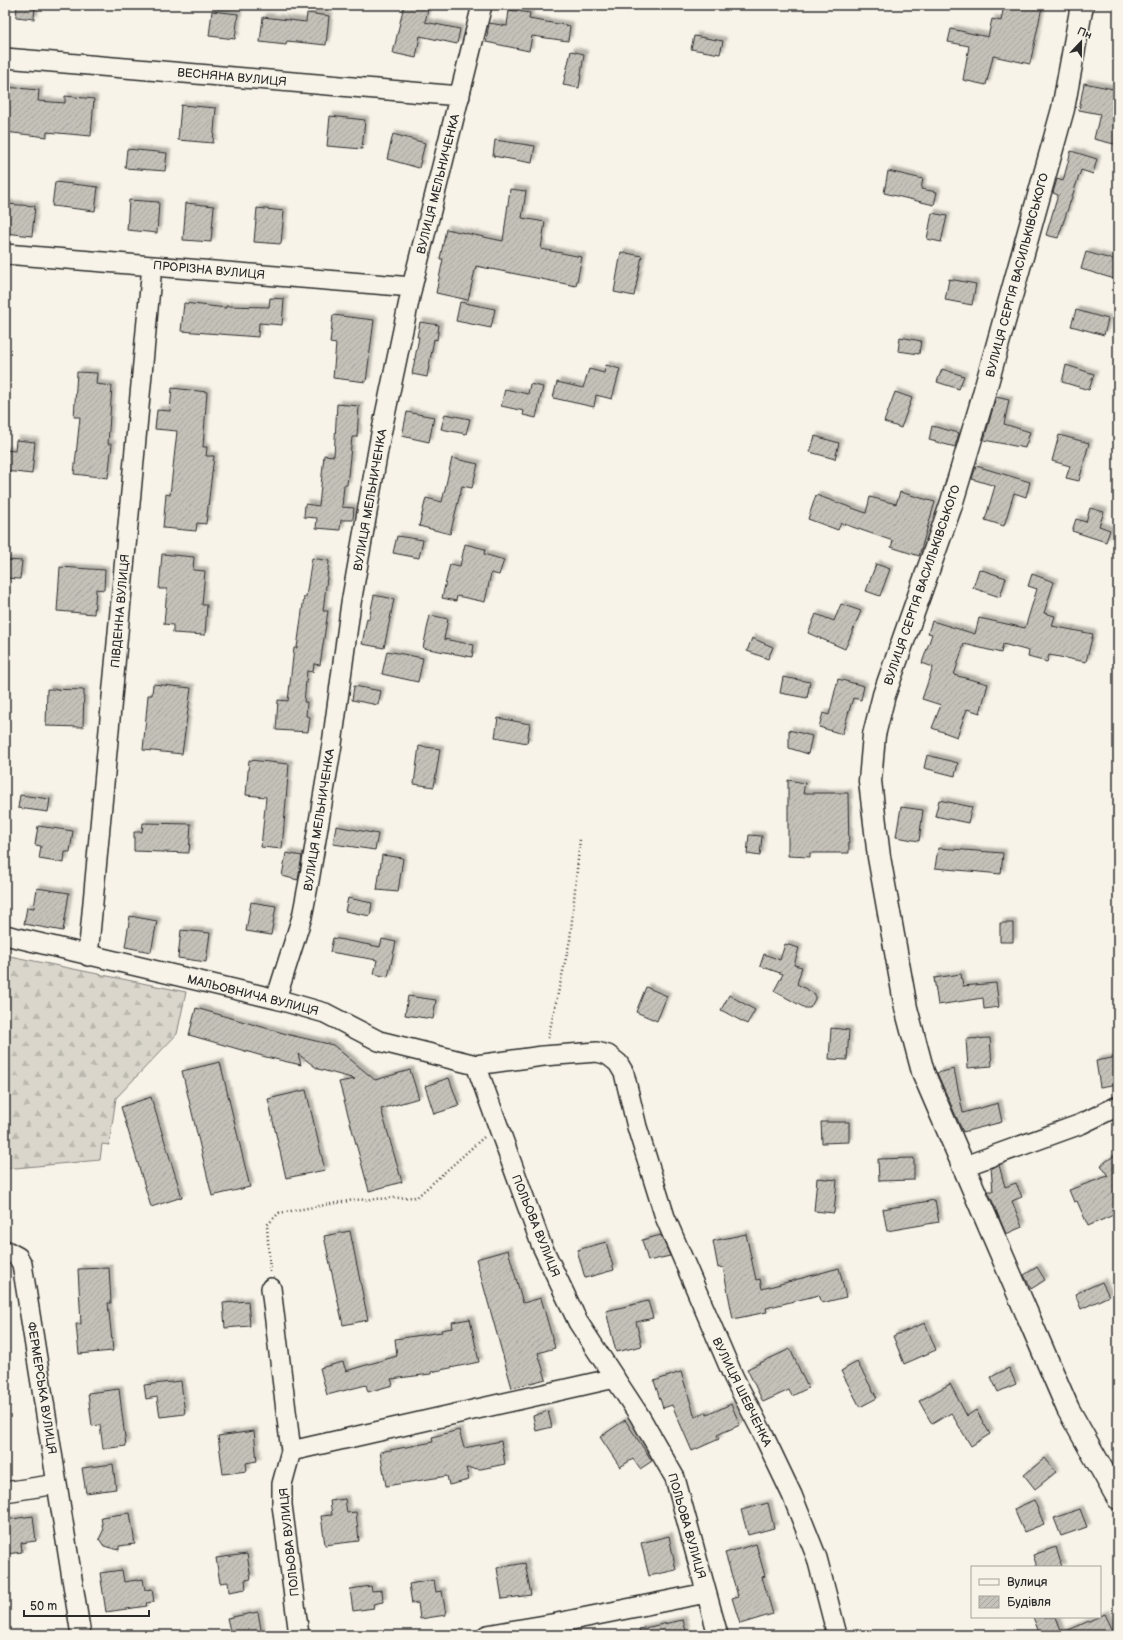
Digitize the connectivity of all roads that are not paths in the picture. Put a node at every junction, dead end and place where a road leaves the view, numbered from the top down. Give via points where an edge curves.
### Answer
1 (482, 5) edge
2 (1082, 5) edge
3 (5, 58) edge
4 (460, 96) junction
5 (5, 254) edge
6 (152, 266) junction
7 (412, 287) junction
8 (5, 935) edge
9 (88, 956) junction
10 (276, 999) junction
11 (476, 1064) junction
12 (1118, 1106) edge
13 (644, 1149) joint
14 (962, 1167) junction
15 (5, 1250) edge
16 (271, 1288) road end
17 (615, 1378) junction
18 (291, 1451) junction
19 (57, 1484) junction
20 (5, 1492) edge
21 (1118, 1498) edge
22 (706, 1593) junction
23 (81, 1635) edge
24 (299, 1635) edge
25 (488, 1635) edge
26 (718, 1635) edge
27 (837, 1635) edge

1 - 4 street, ВУЛИЦЯ МЕЛЬНИЧЕНКА
2 - 14 street, ВУЛИЦЯ СЕРГІЯ ВАСИЛЬКІВСЬКОГО via 1063,109 980,408 951,505 884,695 874,736 870,781 879,857 906,1008 923,1072
3 - 4 street, ВЕСНЯНА ВУЛИЦЯ
4 - 7 street, ВУЛИЦЯ МЕЛЬНИЧЕНКА
5 - 6 street, ПРОРІЗНА ВУЛИЦЯ
6 - 7 street, ПРОРІЗНА ВУЛИЦЯ
6 - 9 street, ПІВДЕННА ВУЛИЦЯ
7 - 10 street, ВУЛИЦЯ МЕЛЬНИЧЕНКА via 380,439 351,603 332,744 302,917
8 - 9 street, МАЛЬОВНИЧА ВУЛИЦЯ
9 - 10 street, МАЛЬОВНИЧА ВУЛИЦЯ
10 - 11 street, МАЛЬОВНИЧА ВУЛИЦЯ via 325,1013 379,1041
11 - 13 street, МАЛЬОВНИЧА ВУЛИЦЯ via 597,1052 608,1055 624,1072
11 - 17 street, ПОЛЬОВА ВУЛИЦЯ via 541,1244 578,1322
12 - 14 street via 1081,1124
13 - 27 street, ВУЛИЦЯ ШЕВЧЕНКА via 665,1217 697,1294 734,1378 792,1495 817,1558
14 - 21 street via 1068,1409
15 - 19 street, ФЕРМЕРСЬКА ВУЛИЦЯ via 18,1257 22,1264
16 - 18 street, ПОЛЬОВА ВУЛИЦЯ
17 - 18 street
17 - 22 street, ПОЛЬОВА ВУЛИЦЯ via 675,1478
18 - 24 street, ПОЛЬОВА ВУЛИЦЯ via 282,1484 282,1505
19 - 20 street
19 - 23 street, ФЕРМЕРСЬКА ВУЛИЦЯ
22 - 25 street, ПОЛЬОВА ВУЛИЦЯ
22 - 26 street, ПОЛЬОВА ВУЛИЦЯ

